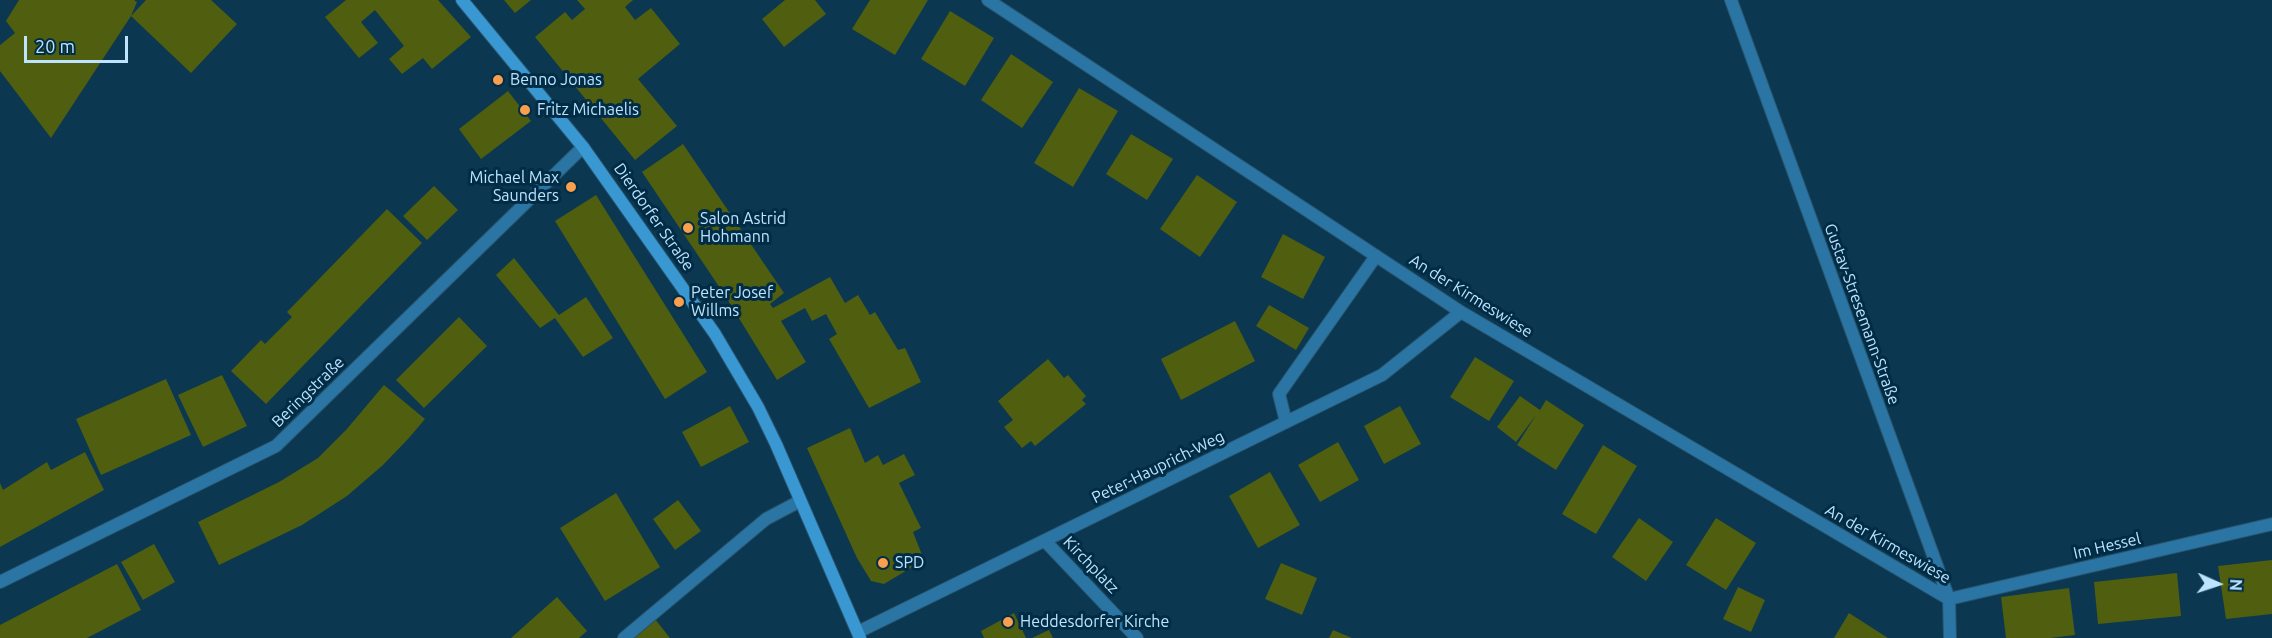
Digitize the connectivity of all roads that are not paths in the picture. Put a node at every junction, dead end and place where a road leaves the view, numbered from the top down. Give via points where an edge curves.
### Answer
1 (462, 0) edge
2 (988, 0) edge
3 (1731, 1) edge
4 (583, 147) junction
5 (1376, 256) junction
6 (1461, 312) junction
7 (1286, 422) junction
8 (800, 501) junction
9 (2272, 524) edge
10 (1045, 541) junction
11 (0, 582) edge
12 (1949, 599) junction
13 (859, 635) edge
14 (624, 638) edge
15 (1137, 638) edge
16 (1950, 638) edge

1 - 4 street, Dierdorfer Straße
2 - 5 street, An der Kirmeswiese
3 - 12 street, Gustav-Stresemann-Straße
4 - 8 street, Dierdorfer Straße via 715,334 758,407
4 - 11 street, Beringstraße via 276,446
5 - 6 street, An der Kirmeswiese
5 - 7 street via 1279,394
6 - 7 street, Peter-Hauprich-Weg via 1382,375
6 - 12 street, An der Kirmeswiese
7 - 10 street, Peter-Hauprich-Weg
8 - 13 street, Dierdorfer Straße
8 - 14 street via 766,519
9 - 12 street, Im Hessel
10 - 13 street, Peter-Hauprich-Weg
10 - 15 street, Kirchplatz
12 - 16 street, Gustav-Stresemann-Straße

